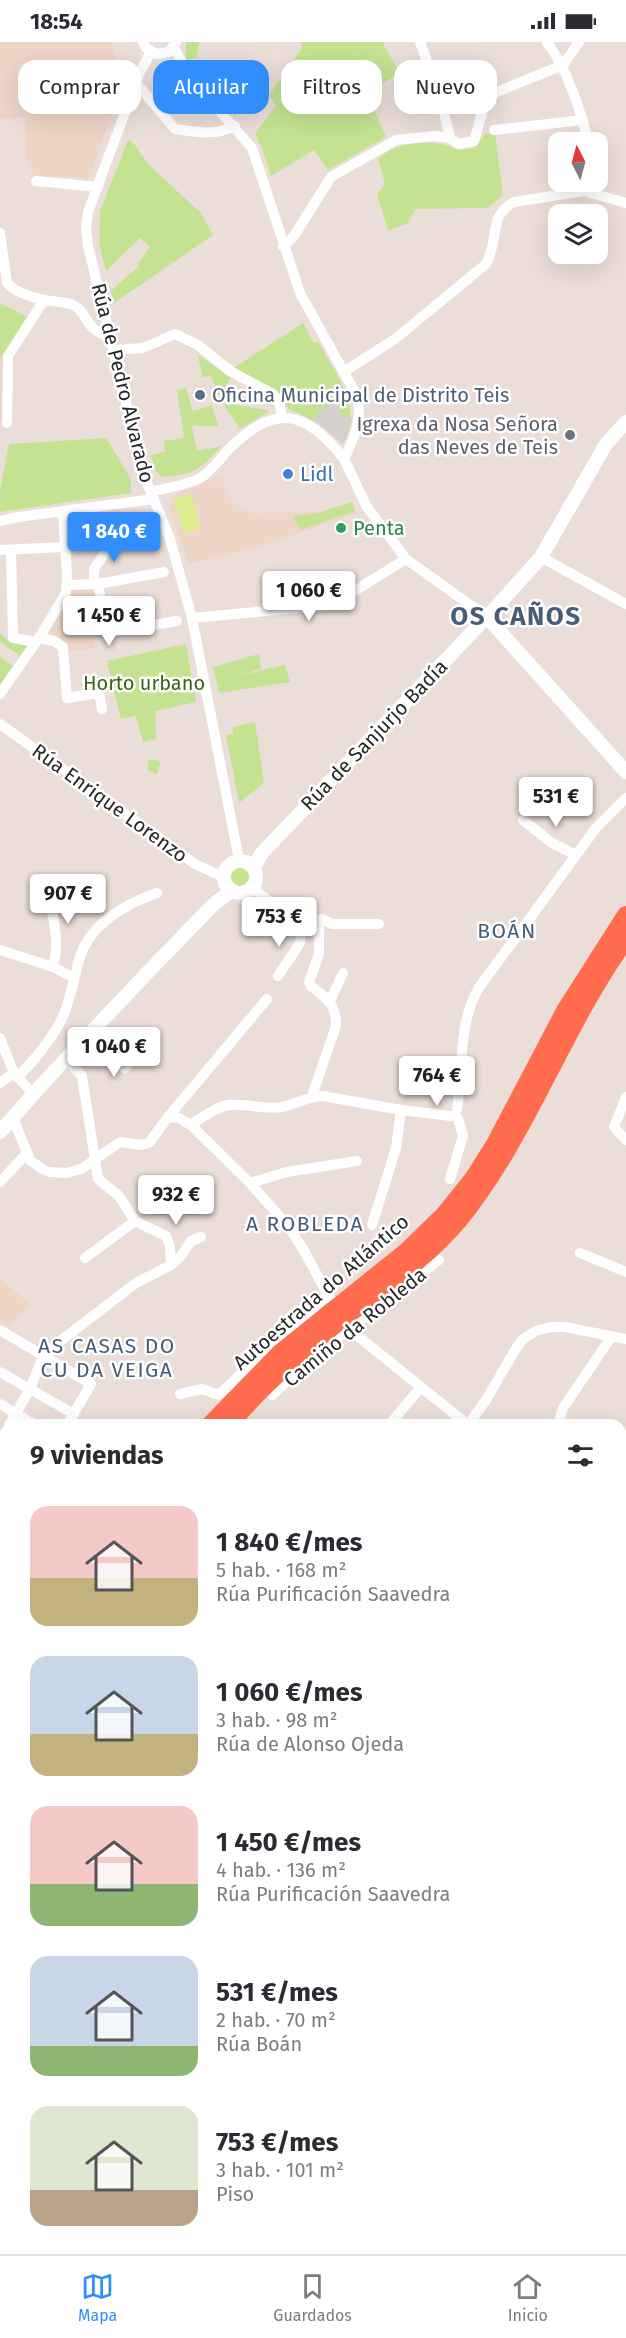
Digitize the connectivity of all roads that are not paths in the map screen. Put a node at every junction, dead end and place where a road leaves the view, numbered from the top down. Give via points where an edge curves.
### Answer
1 (143, 42) edge
2 (420, 42) edge
3 (547, 42) edge
4 (579, 42) edge
5 (175, 44) edge
6 (151, 52) junction
7 (563, 65) junction
8 (141, 73) edge
9 (141, 89) edge
10 (125, 114) edge
11 (583, 120) junction
12 (235, 126) junction
13 (494, 130) dead end
14 (586, 132) edge
15 (450, 138) junction
16 (36, 182) dead end
17 (98, 187) junction
18 (558, 192) edge
19 (599, 192) edge
20 (626, 203) edge
21 (0, 233) edge
22 (283, 247) junction
23 (44, 300) junction
24 (111, 337) junction
25 (114, 350) junction
26 (5, 354) edge
27 (345, 370) junction
28 (282, 417) junction
29 (626, 422) edge
30 (7, 423) dead end
31 (344, 459) junction
32 (153, 496) junction
33 (63, 512) junction
34 (0, 521) edge
35 (116, 536) dead end
36 (65, 547) junction
37 (6, 550) edge
38 (541, 556) junction
39 (406, 559) junction
40 (164, 572) dead end
41 (96, 584) junction
42 (68, 585) junction
43 (626, 604) edge
44 (487, 616) junction
45 (192, 618) junction
46 (177, 621) dead end
47 (38, 640) junction
48 (0, 694) edge
49 (102, 709) dead end
50 (0, 724) edge
51 (626, 772) edge
52 (626, 798) edge
53 (523, 820) dead end
54 (576, 855) junction
55 (246, 863) junction
56 (44, 883) dead end
57 (226, 883) junction
58 (252, 888) junction
59 (157, 893) dead end
60 (626, 915) edge
61 (295, 921) junction
62 (379, 924) dead end
63 (319, 928) dead end
64 (626, 939) edge
65 (0, 950) edge
66 (53, 967) junction
67 (343, 973) dead end
68 (278, 976) dead end
69 (74, 978) junction
70 (267, 999) dead end
71 (330, 1001) junction
72 (87, 1038) junction
73 (1, 1041) edge
74 (139, 1051) dead end
75 (66, 1059) junction
76 (16, 1075) junction
77 (0, 1083) edge
78 (33, 1094) junction
79 (312, 1096) junction
80 (626, 1097) edge
81 (401, 1110) junction
82 (455, 1114) junction
83 (168, 1117) junction
84 (13, 1118) junction
85 (191, 1125) junction
86 (0, 1132) edge
87 (626, 1140) edge
88 (26, 1154) junction
89 (94, 1160) junction
90 (357, 1161) dead end
91 (450, 1179) dead end
92 (0, 1182) edge
93 (250, 1183) junction
94 (135, 1221) junction
95 (372, 1225) dead end
96 (201, 1237) dead end
97 (580, 1253) dead end
98 (85, 1258) dead end
99 (439, 1260) dead end
100 (171, 1264) junction
101 (626, 1272) edge
102 (328, 1295) junction
103 (360, 1297) junction
104 (325, 1324) junction
105 (350, 1328) junction
106 (0, 1330) edge
107 (612, 1336) junction
108 (626, 1340) edge
109 (43, 1357) junction
110 (0, 1371) edge
111 (422, 1387) junction
112 (30, 1389) junction
113 (180, 1394) dead end
114 (272, 1395) dead end
115 (0, 1404) edge
116 (16, 1414) junction
117 (74, 1414) junction
118 (13, 1419) edge
119 (25, 1419) edge
120 (71, 1419) edge
121 (216, 1419) edge
122 (234, 1419) edge
123 (393, 1419) edge
124 (461, 1419) edge
125 (472, 1419) edge
126 (560, 1419) edge

1 - 6 street
2 - 15 street via 441,99
3 - 7 street
4 - 7 street
5 - 6 street via 163,54
5 - 12 street via 188,75
6 - 8 street, Rúa de Pedro Alvarado
7 - 11 street
7 - 15 street via 487,96 474,141 459,144
9 - 12 street via 175,129 201,133
10 - 17 street, Rúa de Pedro Alvarado
11 - 13 street
11 - 14 street
12 - 22 street via 257,158
15 - 22 street via 396,140 332,177
16 - 17 street
17 - 24 street, Rúa de Pedro Alvarado via 86,229
18 - 27 street via 504,208 498,216 493,252 486,264 395,339
19 - 20 street
21 - 23 street via 7,284
22 - 27 street via 304,301
23 - 24 street via 73,305 94,330
23 - 26 street
24 - 25 street, Rúa de Pedro Alvarado
25 - 28 street via 143,348 175,333 198,345 230,371 273,394 279,400
25 - 32 street, Rúa de Pedro Alvarado via 143,473
26 - 30 street
27 - 31 street via 360,408
28 - 31 street via 319,431
28 - 32 street via 254,427 199,479
29 - 38 main road, Rúa de Sanjurjo Badía via 606,444
31 - 39 street via 367,507
32 - 33 street
32 - 45 street, Rúa de Pedro Alvarado
33 - 34 street
33 - 36 street
35 - 41 street via 94,569
36 - 37 street
36 - 42 street
37 - 47 street via 13,638
38 - 43 street
38 - 44 main road, Rúa de Sanjurjo Badía
39 - 44 street
39 - 45 street via 332,605
40 - 41 street
41 - 42 street
41 - 46 street via 106,633
42 - 47 street via 63,601
44 - 51 main road
44 - 55 main road, Rúa de Sanjurjo Badía via 261,854
45 - 55 street, Rúa de Pedro Alvarado
47 - 48 street
47 - 49 street via 54,641 63,647 67,698 99,693
50 - 57 street, Rúa Enrique Lorenzo
52 - 54 street
53 - 54 street via 552,843
54 - 82 street via 471,1003
55 - 57 main road, Rúa de Sanjurjo Badía via 226,867
55 - 58 main road, Rúa de Sanjurjo Badía via 256,878
56 - 66 street via 53,914
57 - 58 main road, Rúa de Sanjurjo Badía via 242,893
57 - 72 main road, Rúa de Sanjurjo Badía via 215,903
58 - 61 street
59 - 69 street via 110,916 91,935
60 - 103 highway, Autoestrada do Atlántico via 566,1009 500,1136 473,1179 437,1222
61 - 62 street
61 - 68 street via 300,943
63 - 71 street via 319,954 309,982
64 - 103 highway, Autoestrada do Atlántico via 577,1017 525,1119 485,1185 457,1222 416,1262
65 - 66 street
66 - 69 street
67 - 71 street
69 - 76 street via 56,1028 27,1068
70 - 83 street
71 - 79 street via 336,1026
72 - 74 street via 125,1068
72 - 75 main road, Rúa de Sanjurjo Badía
73 - 76 street
75 - 78 main road, Rúa de Sanjurjo Badía
75 - 89 street via 82,1077
76 - 77 street
76 - 78 street
78 - 84 main road, Rúa de Sanjurjo Badía
79 - 81 street
79 - 85 street via 268,1109 229,1105
80 - 87 street via 614,1127
81 - 82 street
81 - 95 street via 396,1148
82 - 91 street via 463,1136
83 - 85 street
83 - 89 street via 150,1143 120,1142
84 - 86 main road, Rúa de Sanjurjo Badía
84 - 88 street
85 - 93 street
88 - 89 street via 42,1169 57,1173 75,1171
88 - 92 street
89 - 94 street via 98,1179 119,1196
90 - 93 street via 287,1172
93 - 102 street via 293,1234
94 - 98 street
94 - 100 street via 166,1236
96 - 100 street via 191,1241
97 - 101 street
99 - 105 street, Camiño da Robleda
100 - 109 street via 136,1283 69,1332
102 - 105 street
102 - 113 street via 219,1395 202,1389
103 - 104 highway, Autoestrada do Atlántico
104 - 121 highway, Autoestrada do Atlántico via 280,1353
104 - 122 highway, Autoestrada do Atlántico
105 - 111 street
105 - 114 street, Camiño da Robleda
106 - 109 street
107 - 108 street
107 - 125 street via 565,1327 537,1331 522,1340
107 - 126 street via 563,1408
109 - 112 street
109 - 117 street via 91,1384
110 - 112 street
111 - 123 street
111 - 124 street
112 - 116 street
112 - 117 street
115 - 116 street
116 - 118 street
116 - 119 street
117 - 120 street

